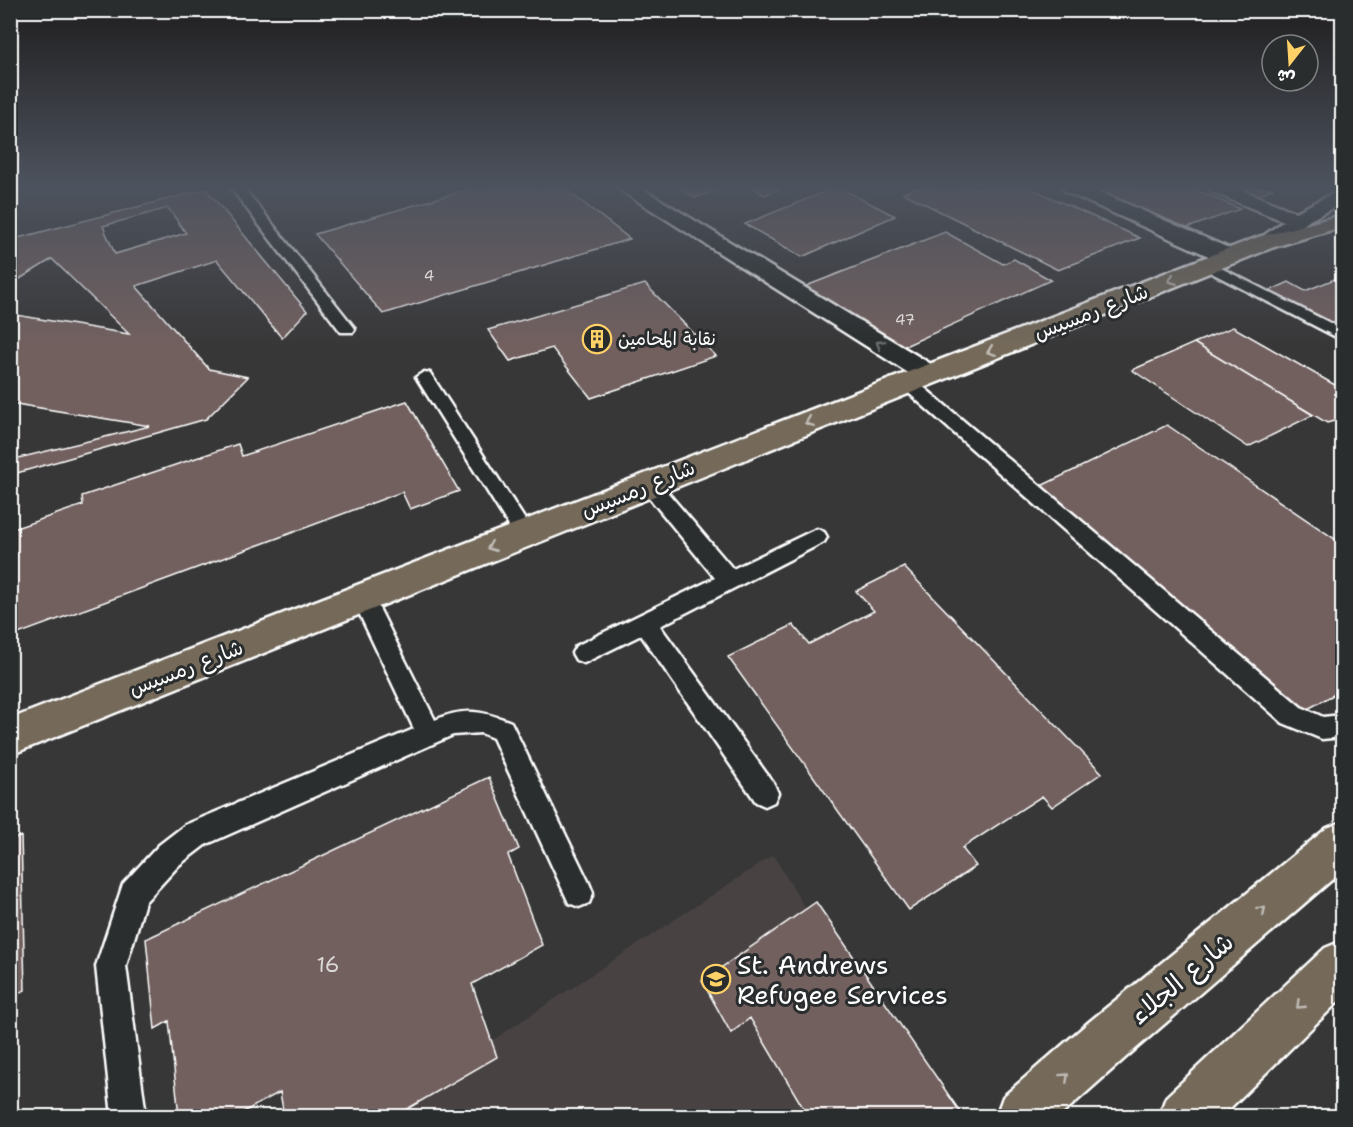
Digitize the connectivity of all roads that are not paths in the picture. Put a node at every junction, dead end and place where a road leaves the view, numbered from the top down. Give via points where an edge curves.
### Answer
1 (278, 241) edge
2 (707, 241) edge
3 (1178, 241) edge
4 (1271, 241) edge
5 (1266, 242) joint
6 (1219, 261) junction
7 (347, 329) dead end
8 (1342, 335) edge
9 (424, 377) dead end
10 (919, 379) junction
11 (650, 485) junction
12 (524, 534) junction
13 (817, 537) dead end
14 (730, 581) junction
15 (363, 598) junction
16 (645, 623) junction
17 (584, 653) dead end
18 (1342, 726) edge
19 (429, 734) junction
20 (10, 736) edge
21 (765, 793) dead end
22 (1342, 843) edge
23 (579, 892) dead end
24 (1342, 965) edge
25 (129, 1116) edge
26 (1022, 1116) edge
27 (1185, 1116) edge

1 - 7 lane
10 -> 2 street
3 - 6 street
4 - 5 main road, شارع رمسيس
5 - 6 main road, شارع رمسيس
6 - 8 lane
6 -> 10 main road, شارع رمسيس
9 - 12 lane
10 -> 11 main road, شارع رمسيس
10 - 18 lane via 1292,715 1322,728
11 - 12 main road, شارع رمسيس
11 - 14 lane
12 -> 15 main road, شارع رمسيس
13 - 14 lane
14 - 16 lane
15 - 19 lane
15 - 20 main road, شارع رمسيس
16 - 17 lane
16 - 21 lane
19 - 23 lane via 452,724 482,722 502,730
19 - 25 lane via 195,835 169,855 133,894 111,966
26 -> 22 main road, شارع الجلاء
24 -> 27 main road

